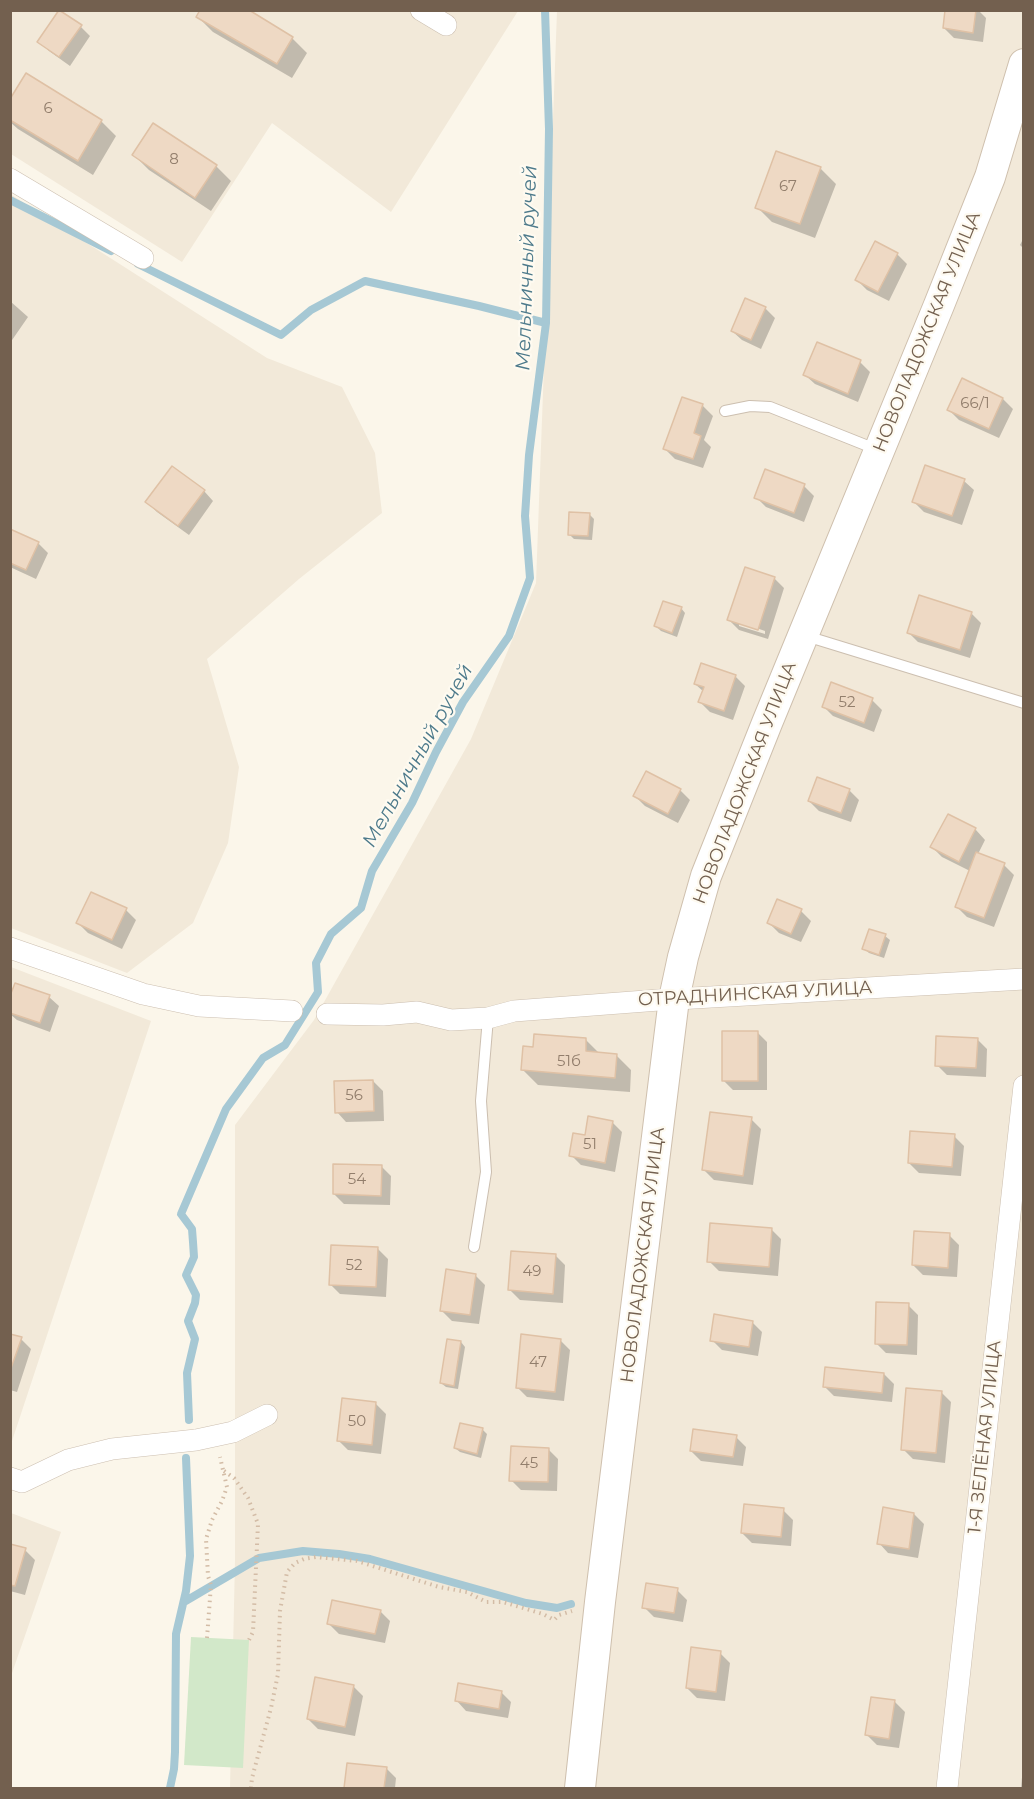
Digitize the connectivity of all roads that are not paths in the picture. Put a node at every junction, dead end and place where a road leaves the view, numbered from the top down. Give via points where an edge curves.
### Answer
1 (421, 10) edge
2 (446, 25) dead end
3 (1021, 80) edge
4 (10, 179) edge
5 (143, 258) dead end
6 (725, 411) dead end
7 (879, 450) junction
8 (802, 635) junction
9 (1023, 703) edge
10 (10, 948) edge
11 (1023, 979) edge
12 (674, 999) junction
13 (292, 1011) dead end
14 (327, 1014) dead end
15 (488, 1018) junction
16 (1023, 1086) edge
17 (474, 1247) dead end
18 (267, 1415) dead end
19 (10, 1478) edge
20 (580, 1788) edge
21 (947, 1788) edge

1 - 2 street
3 - 7 street, НОВОЛАДОЖСКАЯ УЛИЦА via 990,177
4 - 5 street
6 - 7 lane via 770,407
7 - 8 street, НОВОЛАДОЖСКАЯ УЛИЦА
8 - 9 lane
8 - 12 street, НОВОЛАДОЖСКАЯ УЛИЦА via 706,876
10 - 13 street via 143,994 199,1006
11 - 12 street, ОТРАДНИНСКАЯ УЛИЦА
12 - 15 street, ОТРАДНИНСКАЯ УЛИЦА via 514,1011
12 - 20 street, НОВОЛАДОЖСКАЯ УЛИЦА
14 - 15 street, ОТРАДНИНСКАЯ УЛИЦА via 417,1012 451,1020
15 - 17 lane via 481,1101 486,1172
16 - 21 street, 1-Я ЗЕЛЁНАЯ УЛИЦА
18 - 19 street via 233,1432 112,1449 68,1460 22,1482

